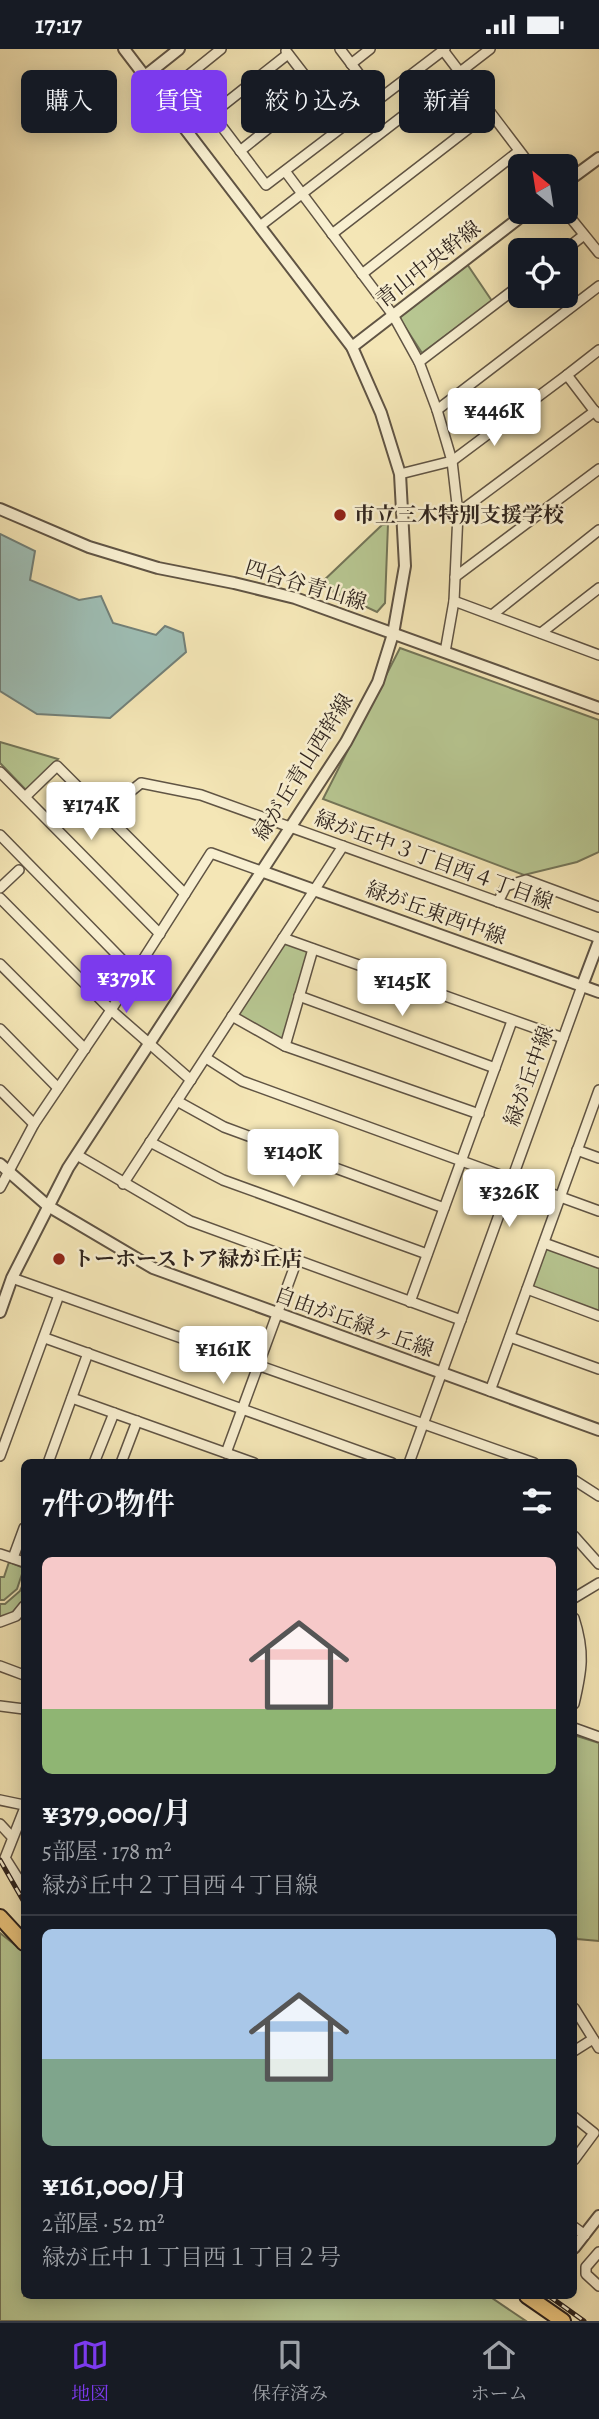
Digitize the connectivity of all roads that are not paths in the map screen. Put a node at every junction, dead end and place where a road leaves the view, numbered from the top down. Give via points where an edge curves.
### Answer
1 (124, 49) edge
2 (179, 49) edge
3 (340, 49) edge
4 (370, 49) edge
5 (489, 49) edge
6 (444, 50) edge
7 (215, 51) edge
8 (286, 51) edge
9 (351, 64) junction
10 (140, 70) edge
11 (153, 70) edge
12 (193, 70) edge
13 (301, 70) edge
14 (356, 70) edge
15 (458, 70) edge
16 (464, 70) edge
17 (385, 94) edge
18 (227, 101) edge
19 (399, 120) edge
20 (495, 120) edge
21 (189, 133) edge
22 (226, 133) edge
23 (262, 133) edge
24 (333, 133) edge
25 (462, 133) edge
26 (240, 151) junction
27 (519, 151) junction
28 (521, 154) edge
29 (599, 157) edge
30 (285, 171) junction
31 (578, 173) edge
32 (302, 194) junction
33 (511, 224) edge
34 (575, 224) edge
35 (260, 226) junction
36 (332, 234) junction
37 (584, 236) junction
38 (578, 240) edge
39 (599, 253) edge
40 (362, 274) junction
41 (599, 286) edge
42 (508, 294) edge
43 (393, 315) junction
44 (352, 347) junction
45 (599, 350) edge
46 (419, 362) junction
47 (567, 375) junction
48 (437, 410) junction
49 (597, 414) edge
50 (452, 461) junction
51 (599, 469) edge
52 (400, 474) junction
53 (0, 509) edge
54 (458, 513) junction
55 (599, 530) edge
56 (455, 577) junction
57 (599, 588) edge
58 (454, 601) junction
59 (492, 615) junction
60 (394, 633) junction
61 (541, 633) junction
62 (599, 645) edge
63 (445, 652) junction
64 (595, 654) edge
65 (599, 708) edge
66 (0, 772) edge
67 (25, 797) junction
68 (104, 813) junction
69 (290, 826) junction
70 (0, 835) edge
71 (343, 845) junction
72 (19, 870) dead end
73 (261, 871) junction
74 (0, 888) edge
75 (314, 890) junction
76 (185, 894) junction
77 (0, 898) edge
78 (498, 902) junction
79 (599, 907) edge
80 (160, 934) junction
81 (284, 938) junction
82 (599, 939) edge
83 (313, 949) junction
84 (0, 964) edge
85 (135, 973) junction
86 (582, 986) junction
87 (599, 992) edge
88 (299, 996) junction
89 (111, 1010) junction
90 (232, 1017) junction
91 (512, 1021) junction
92 (0, 1029) edge
93 (563, 1038) junction
94 (149, 1044) junction
95 (285, 1046) junction
96 (85, 1049) junction
97 (205, 1058) junction
98 (495, 1068) junction
99 (191, 1080) junction
100 (58, 1089) junction
101 (0, 1090) edge
102 (599, 1090) edge
103 (177, 1101) junction
104 (597, 1103) edge
105 (478, 1114) junction
106 (34, 1124) junction
107 (150, 1142) junction
108 (577, 1150) junction
109 (76, 1155) junction
110 (599, 1158) edge
111 (461, 1161) junction
112 (4, 1167) edge
113 (511, 1179) junction
114 (123, 1184) junction
115 (0, 1188) edge
116 (561, 1197) junction
117 (48, 1206) junction
118 (444, 1208) junction
119 (599, 1211) edge
120 (544, 1243) junction
121 (427, 1254) junction
122 (297, 1260) junction
123 (599, 1263) edge
124 (12, 1278) junction
125 (527, 1289) junction
126 (59, 1294) junction
127 (410, 1302) junction
128 (0, 1312) edge
129 (278, 1315) junction
130 (599, 1315) edge
131 (461, 1320) junction
132 (510, 1337) junction
133 (45, 1338) junction
134 (88, 1353) junction
135 (259, 1365) junction
136 (599, 1369) edge
137 (441, 1374) junction
138 (490, 1391) junction
139 (72, 1398) junction
140 (243, 1409) junction
141 (114, 1413) junction
142 (137, 1421) junction
143 (424, 1423) junction
144 (599, 1430) edge
145 (226, 1453) junction
146 (0, 1456) edge
147 (49, 1459) edge
148 (96, 1459) edge
149 (123, 1459) edge
150 (243, 1459) edge
151 (381, 1459) edge
152 (411, 1459) edge
153 (523, 1459) edge
154 (577, 1482) edge
155 (599, 1496) edge
156 (21, 1536) edge
157 (577, 1539) edge
158 (0, 1554) edge
159 (13, 1558) junction
160 (21, 1561) edge
161 (599, 1564) edge
162 (599, 1583) edge
163 (577, 1596) edge
164 (21, 1610) edge
165 (0, 1622) edge
166 (577, 1631) edge
167 (0, 1666) edge
168 (21, 1674) edge
169 (577, 1680) edge
170 (0, 1706) edge
171 (21, 1709) edge
172 (577, 1729) edge
173 (599, 1737) edge
174 (0, 1800) edge
175 (21, 1806) edge
176 (21, 1814) edge
177 (0, 1824) edge
178 (12, 1837) junction
179 (21, 1883) edge
180 (0, 1917) edge
181 (21, 1940) edge
182 (577, 2013) edge
183 (593, 2039) junction
184 (599, 2048) edge
185 (577, 2049) edge
186 (577, 2119) edge
187 (577, 2156) edge
188 (597, 2223) edge
189 (577, 2229) edge
190 (585, 2235) junction
191 (577, 2244) edge
192 (599, 2252) edge
193 (599, 2286) edge
194 (535, 2299) edge
195 (563, 2321) edge

1 - 10 street, 緑が丘青山西幹線
2 - 11 street
3 - 9 street
4 - 9 street
5 - 16 street
6 - 15 street
6 - 17 street
7 - 12 street
8 - 13 street
8 - 18 street
9 - 14 street
19 - 32 street
20 - 27 street
21 - 35 street, 緑が丘青山西幹線
22 - 26 street
23 - 26 street
24 - 30 street
25 - 36 street
26 - 30 street via 266,185
27 - 28 street
27 - 40 street
29 - 31 street
30 - 32 street
32 - 35 street
32 - 36 street
33 - 43 street, 青山中央幹線
34 - 37 street
35 - 44 street, 緑が丘青山西幹線
36 - 40 street
37 - 38 street
37 - 39 street
40 - 43 street
41 - 48 street
42 - 46 street
43 - 44 street, 青山中央幹線
43 - 46 street
44 - 52 street, 緑が丘青山西幹線 via 381,413
45 - 47 street
46 - 48 street
47 - 49 street
47 - 50 street
48 - 50 street
49 - 54 street
50 - 52 street
50 - 54 street
51 - 56 street
52 - 60 street, 緑が丘青山西幹線 via 404,566
53 - 60 street, 四合谷青山線 via 89,547 295,599
54 - 56 street
55 - 59 street
56 - 58 street
57 - 61 street
58 - 59 street
58 - 63 street
59 - 61 street
60 - 63 street, 四合谷青山線
60 - 69 street, 緑が丘青山西幹線 via 378,682 346,742
61 - 64 street
62 - 64 street
63 - 65 street, 四合谷青山線
66 - 67 street
67 - 68 street via 57,766
67 - 80 street
68 - 69 street, 緑が丘中３丁目西４丁目線 via 141,783 201,795
68 - 76 street
69 - 71 street, 緑が丘中３丁目西４丁目線
69 - 73 street, 緑が丘青山西幹線
70 - 85 street
71 - 75 street
71 - 78 street, 緑が丘中３丁目西４丁目線
72 - 74 street
73 - 75 street, 緑が丘東西中線
73 - 76 street via 211,853
73 - 94 street, 緑が丘青山西幹線
75 - 81 street
75 - 86 street, 緑が丘東西中線
76 - 80 street
77 - 89 street
78 - 79 street via 506,885 526,880
78 - 82 street, 緑が丘中３丁目西４丁目線
80 - 85 street
81 - 83 street
81 - 90 street
82 - 86 street, 緑が丘中線
83 - 88 street
83 - 91 street
84 - 96 street
85 - 89 street
86 - 87 street, 緑が丘東西中線
86 - 93 street, 緑が丘中線
88 - 95 street
88 - 98 street
89 - 94 street
89 - 96 street
90 - 95 street
90 - 97 street
91 - 93 street
91 - 98 street
92 - 100 street
93 - 113 street, 緑が丘中線
94 - 99 street
94 - 109 street, 緑が丘青山西幹線
95 - 105 street
96 - 100 street
97 - 99 street
97 - 111 street via 242,1081
98 - 105 street
99 - 103 street
100 - 106 street
101 - 106 street
102 - 104 street
103 - 107 street
103 - 118 street via 224,1127
104 - 108 street
105 - 111 street
106 - 112 street
107 - 114 street
107 - 121 street via 223,1180
108 - 110 street
108 - 116 street
109 - 114 street
109 - 117 street, 緑が丘青山西幹線
111 - 113 street
111 - 118 street
112 - 115 street
112 - 117 street, 自由が丘緑ヶ丘線
113 - 116 street
113 - 131 street, 緑が丘中線
114 - 122 street via 190,1221
116 - 119 street
116 - 120 street
117 - 124 street, 緑が丘青山西幹線
117 - 129 street, 自由が丘緑ヶ丘線 via 153,1268
118 - 121 street
120 - 123 street
120 - 125 street
121 - 127 street
122 - 127 street
122 - 129 street
124 - 126 street
124 - 128 street, 緑が丘青山西幹線
125 - 130 street
125 - 132 street
126 - 133 street
126 - 135 street
127 - 131 street
129 - 135 street
129 - 137 street, 自由が丘緑ヶ丘線
131 - 137 street, 緑が丘中線
132 - 136 street
132 - 138 street
133 - 134 street
133 - 146 street
134 - 139 street
134 - 140 street
135 - 140 street
135 - 143 street
137 - 138 street, 自由が丘緑ヶ丘線
137 - 143 street, 緑が丘中線
138 - 144 street, 自由が丘緑ヶ丘線
139 - 141 street
139 - 147 street
140 - 145 street
140 - 151 street
141 - 142 street
141 - 148 street
142 - 145 street
142 - 149 street
143 - 152 street, 緑が丘中線
143 - 153 street
145 - 150 street
154 - 155 street
156 - 159 street
157 - 161 street
158 - 159 street
159 - 160 street
162 - 163 street
164 - 165 street
166 - 169 street via 583,1648
167 - 168 street
170 - 171 street
172 - 173 street
174 - 175 street
176 - 178 street
177 - 178 street
178 - 179 street via 5,1858
180 - 181 main road
182 - 183 street
183 - 184 street
183 - 185 street
186 - 187 street via 594,2133
188 - 190 street
189 - 190 street
190 - 191 street
192 - 193 street via 586,2267 586,2274
194 - 195 main road

